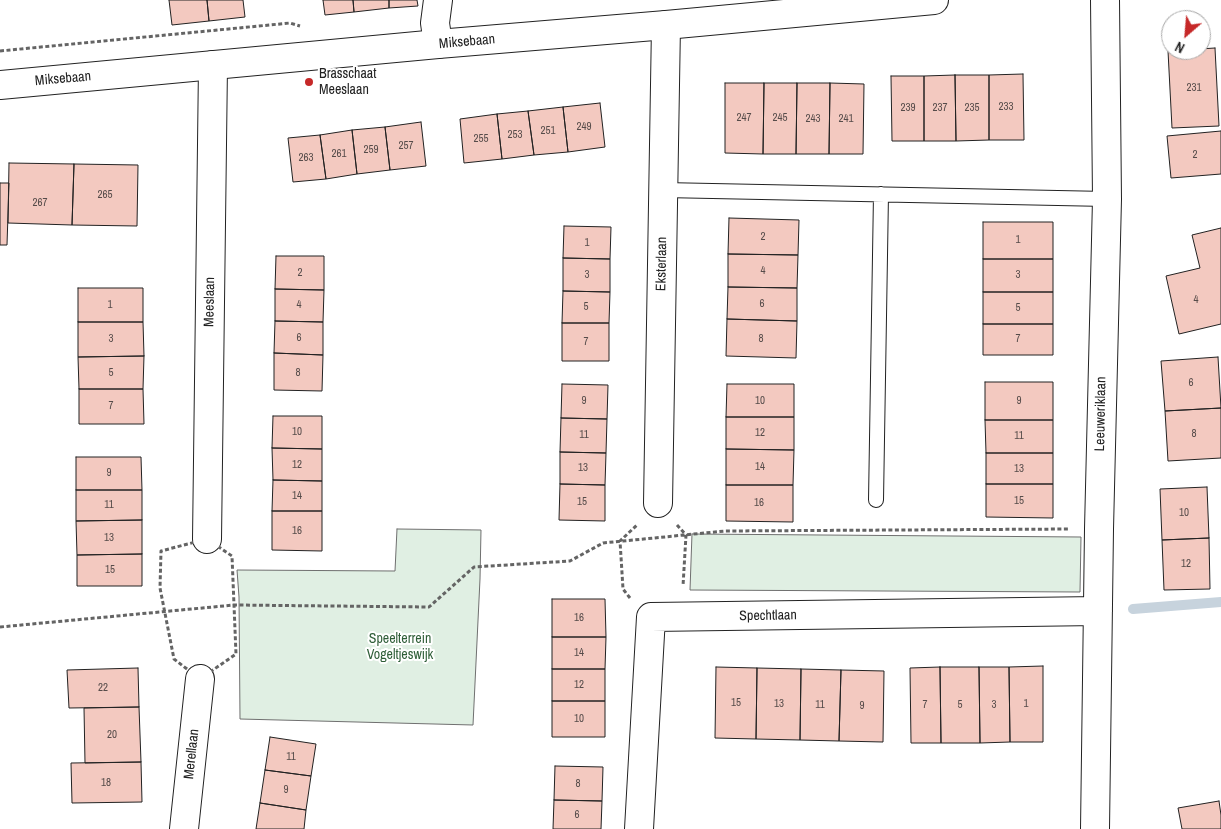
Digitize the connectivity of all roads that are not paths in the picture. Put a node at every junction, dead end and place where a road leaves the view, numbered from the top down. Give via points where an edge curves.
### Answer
1 (438, 0) edge
2 (934, 0) edge
3 (1104, 0) edge
4 (666, 25) junction
5 (438, 44) junction
6 (213, 65) junction
7 (0, 85) edge
8 (663, 190) junction
9 (882, 194) junction
10 (1106, 199) junction
11 (876, 500) dead end
12 (658, 503) dead end
13 (207, 539) road end
14 (1098, 611) junction
15 (200, 679) road end
16 (184, 829) edge
17 (639, 829) edge
18 (1094, 829) edge

1 - 5 street
2 - 4 street, Miksebaan
3 - 10 street, Leeuweriklaan
4 - 5 street, Miksebaan
4 - 8 street, Eksterlaan
5 - 6 street, Miksebaan
6 - 7 street, Miksebaan
6 - 13 street, Meeslaan
8 - 9 lane
8 - 12 street, Eksterlaan
9 - 10 lane
9 - 11 lane
10 - 14 street, Leeuweriklaan
14 - 17 street, Spechtlaan via 651,617
14 - 18 street, Leeuweriklaan
15 - 16 street, Merellaan

